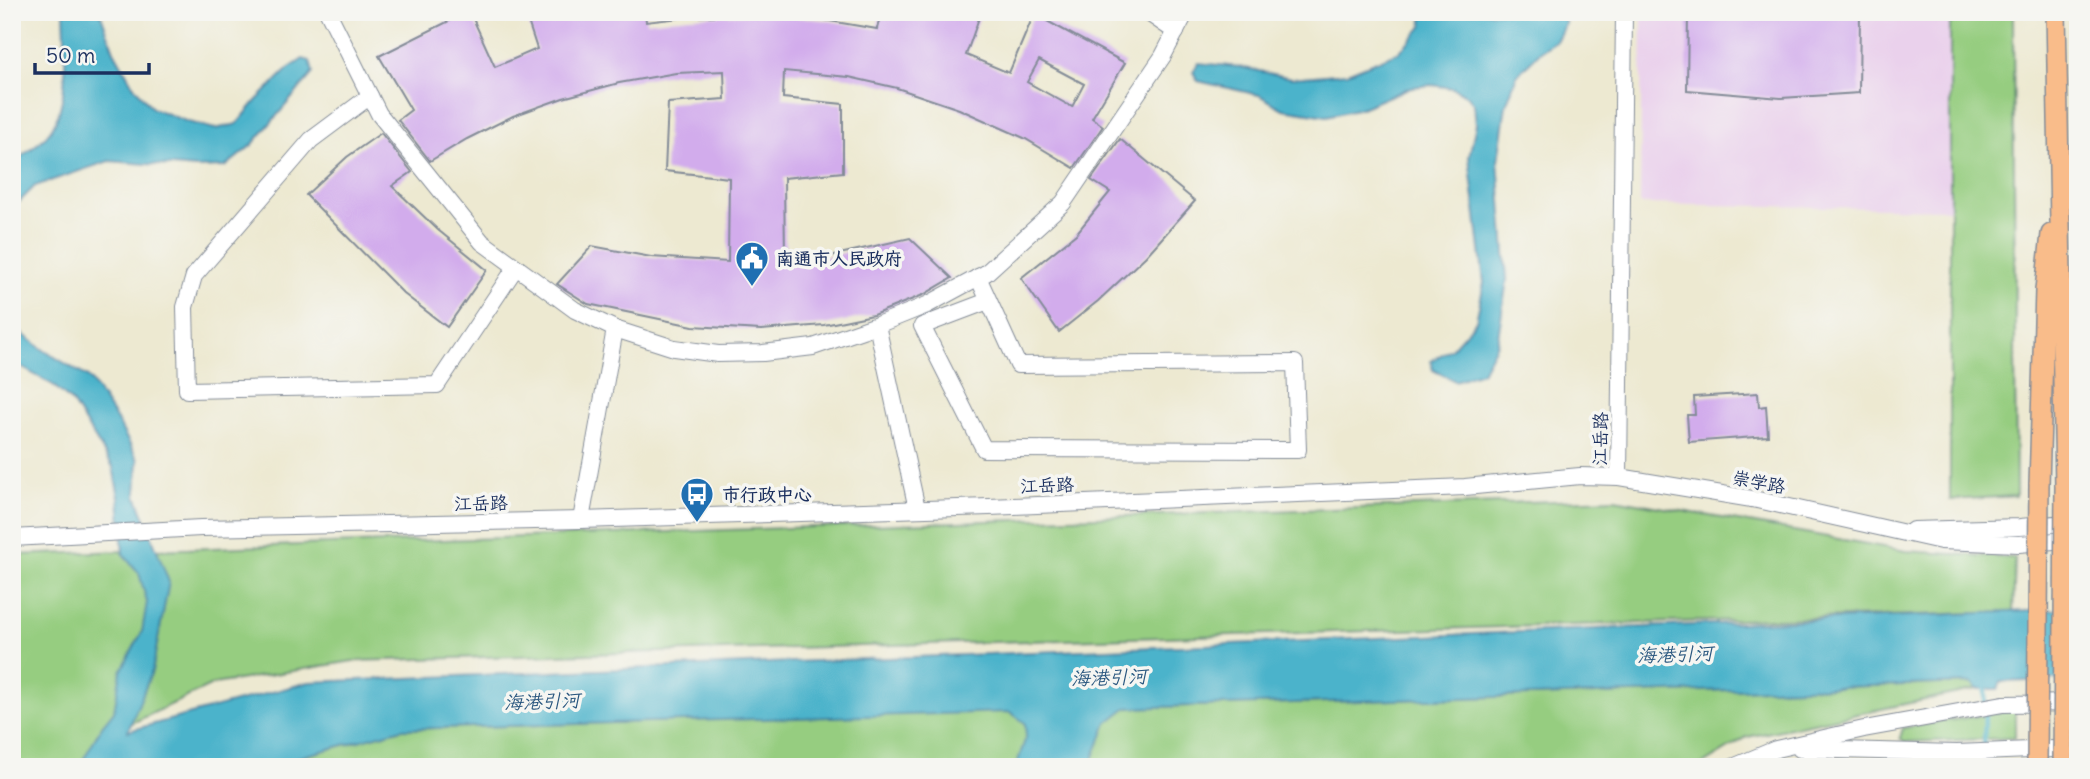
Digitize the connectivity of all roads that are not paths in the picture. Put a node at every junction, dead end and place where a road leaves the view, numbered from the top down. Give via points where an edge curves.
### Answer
1 (328, 12) edge
2 (1147, 12) edge
3 (1186, 12) edge
4 (1624, 12) edge
5 (2056, 12) edge
6 (1176, 32) junction
7 (370, 96) junction
8 (2060, 146) junction
9 (516, 267) junction
10 (978, 277) junction
11 (988, 301) junction
12 (877, 326) junction
13 (615, 330) junction
14 (1619, 477) junction
15 (917, 509) junction
16 (580, 520) junction
17 (2078, 522) edge
18 (1889, 531) junction
19 (12, 538) edge
20 (2078, 539) edge
21 (2078, 703) edge
22 (2078, 748) edge
23 (1776, 749) junction
24 (1732, 767) edge
25 (2037, 767) edge
26 (2063, 767) edge

1 - 7 street
2 - 6 street
3 - 6 street
4 - 14 street, 江岳路
5 - 8 main road
6 - 10 street via 1063,204
7 - 9 street via 379,114 482,242
7 - 9 street via 311,141 194,276 185,307 187,390 437,385
8 - 25 main road, bridge via 2045,290
8 - 26 main road, bridge
9 - 13 street via 575,310
10 - 11 street
10 - 12 street
11 - 11 street via 1018,365 1295,363 1298,450 984,449 922,326
12 - 13 street via 813,347 718,354 674,348
12 - 15 street
13 - 16 street
14 - 15 street, 江岳路
14 - 18 street, 崇学路 via 1758,500
15 - 16 street, 江岳路
16 - 19 street, 江岳路
17 - 18 street, 崇学路
18 - 20 street, 崇学路 via 1941,541 2019,544
21 - 23 street via 2003,704
22 - 23 street via 1957,753
23 - 24 street

